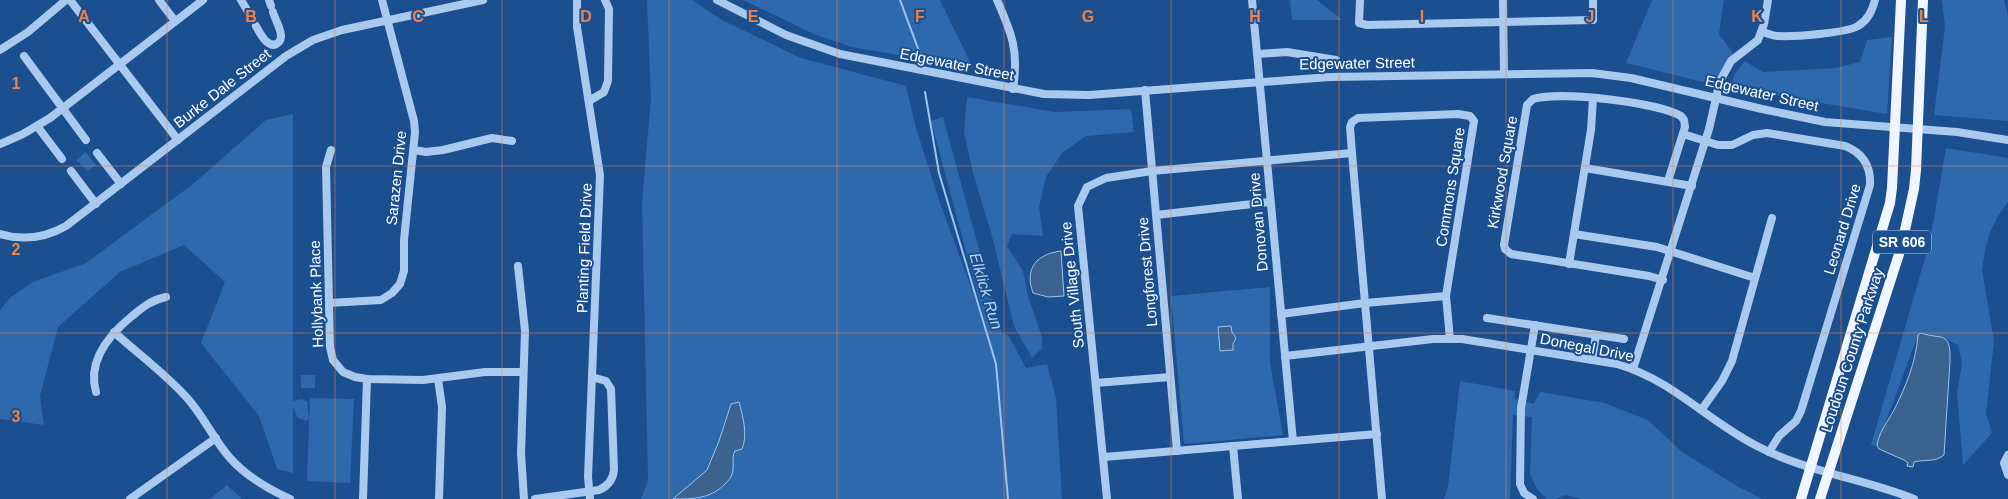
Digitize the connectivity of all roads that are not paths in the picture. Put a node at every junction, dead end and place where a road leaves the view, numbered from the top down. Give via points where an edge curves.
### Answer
1 (66, 0) edge
2 (70, 0) edge
3 (159, 0) edge
4 (203, 0) edge
5 (241, 0) edge
6 (382, 0) edge
7 (483, 0) edge
8 (577, 0) edge
9 (605, 0) edge
10 (716, 0) edge
11 (1252, 0) edge
12 (1360, 0) edge
13 (1503, 0) edge
14 (1593, 0) edge
15 (1768, 0) edge
16 (1875, 0) edge
17 (1901, 0) edge
18 (1923, 0) edge
19 (1000, 1) edge
20 (271, 6) edge
21 (387, 20) junction
22 (176, 21) junction
23 (1503, 22) junction
24 (1762, 32) junction
25 (277, 44) junction
26 (0, 50) edge
27 (1258, 54) junction
28 (24, 56) dead end
29 (286, 56) junction
30 (1336, 60) dead end
31 (120, 65) junction
32 (1504, 74) junction
33 (1260, 81) junction
34 (1013, 89) junction
35 (1145, 90) junction
36 (1593, 98) junction
37 (1717, 98) junction
38 (589, 101) junction
39 (62, 109) junction
40 (37, 126) junction
41 (1895, 128) junction
42 (1918, 129) junction
43 (1683, 134) junction
44 (86, 140) dead end
45 (178, 140) junction
46 (2008, 140) edge
47 (512, 141) dead end
48 (1705, 142) junction
49 (0, 144) edge
50 (331, 150) dead end
51 (414, 150) junction
52 (97, 153) dead end
53 (1352, 153) junction
54 (62, 159) dead end
55 (1266, 161) junction
56 (1585, 168) junction
57 (71, 171) dead end
58 (1152, 171) junction
59 (1668, 181) junction
60 (121, 184) junction
61 (1692, 186) junction
62 (1270, 202) junction
63 (96, 204) junction
64 (1156, 215) junction
65 (1772, 218) dead end
66 (0, 234) edge
67 (1574, 234) junction
68 (1672, 252) junction
69 (1569, 264) junction
70 (518, 266) dead end
71 (1755, 278) junction
72 (1663, 280) junction
73 (1446, 296) junction
74 (166, 297) dead end
75 (329, 303) junction
76 (1365, 303) junction
77 (1281, 314) junction
78 (1487, 318) dead end
79 (1535, 325) junction
80 (114, 332) junction
81 (1596, 335) junction
82 (1450, 339) junction
83 (1624, 339) dead end
84 (1369, 346) junction
85 (1531, 350) junction
86 (1284, 356) junction
87 (1592, 360) junction
88 (1633, 369) junction
89 (523, 372) junction
90 (592, 377) junction
91 (1170, 377) junction
92 (367, 379) junction
93 (438, 379) junction
94 (1096, 383) junction
95 (96, 392) dead end
96 (1702, 409) junction
97 (1377, 434) junction
98 (216, 438) junction
99 (1293, 441) junction
100 (1233, 446) junction
101 (1177, 451) junction
102 (1769, 452) junction
103 (2008, 455) edge
104 (1104, 457) junction
105 (1810, 468) junction
106 (1828, 473) junction
107 (2008, 475) edge
108 (589, 496) edge
109 (130, 499) edge
110 (290, 499) edge
111 (363, 499) edge
112 (439, 499) edge
113 (524, 499) edge
114 (535, 499) edge
115 (1107, 499) edge
116 (1238, 499) edge
117 (1382, 499) edge
118 (1533, 499) edge
119 (1801, 499) edge
120 (1820, 499) edge
121 (1914, 499) edge

1 - 26 street via 28,32
2 - 31 street
3 - 22 street
4 - 22 street
5 - 25 street via 266,42
6 - 21 street, Sarazen Drive
7 - 21 street, Burke Dale Street
8 - 38 street, Planting Field Drive via 577,27
9 - 38 street via 609,9 608,81 604,92
10 - 34 street, Edgewater Street via 786,35 832,52
11 - 27 street, Donovan Drive
12 - 23 street via 1359,23 1367,25
13 - 23 street
14 - 23 street via 1593,20
15 - 24 street
16 - 24 street via 1865,21 1842,31 1775,36
17 - 41 main road, Loudoun County Parkway / SR 606
18 - 42 main road, Loudoun County Parkway / SR 606
19 - 34 street via 1015,47
20 - 25 street via 281,34
21 - 29 street, Burke Dale Street via 327,34
21 - 51 street, Sarazen Drive via 414,121
22 - 31 street
23 - 32 street
24 - 37 street via 1758,40 1726,67
25 - 29 street
27 - 30 street via 1287,52
27 - 33 street, Donovan Drive
28 - 39 street
29 - 45 street, Burke Dale Street
31 - 39 street
31 - 45 street
32 - 33 street, Edgewater Street via 1330,76
32 - 37 street, Edgewater Street via 1612,75
33 - 35 street, Edgewater Street
33 - 55 street, Donovan Drive
34 - 35 street, Edgewater Street via 1069,96
35 - 58 street, Longforest Drive
36 - 43 street, Kirkwood Square via 1678,114 1684,120
36 - 56 street
36 - 69 street, Kirkwood Square via 1537,98 1527,105 1504,242 1505,249 1511,254
37 - 41 street, Edgewater Street via 1825,122
37 - 48 street
38 - 90 street, Planting Field Drive via 600,175
39 - 40 street
39 - 44 street
40 - 49 street
40 - 54 street
41 - 42 street, Edgewater Street
41 - 105 main road, Loudoun County Parkway / SR 606 via 1890,203
42 - 46 street, Edgewater Street
42 - 106 main road, Loudoun County Parkway / SR 606 via 1914,189 1901,248
43 - 48 street, Leonard Drive
43 - 59 street
45 - 60 street, Burke Dale Street
47 - 51 street via 492,138 434,151
48 - 61 street
48 - 102 street, Leonard Drive via 1726,146 1767,133 1845,146 1863,158 1870,171 1870,185 1801,410 1796,421 1774,441
50 - 75 street, Hollybank Place via 326,166
51 - 75 street, Sarazen Drive via 404,240 404,271 400,284 381,300
52 - 60 street
53 - 55 street, South Village Drive
53 - 73 street, Commons Square via 1350,127 1358,118 1458,114 1470,116 1474,121
53 - 76 street, Commons Square
55 - 58 street, South Village Drive
55 - 62 street, Donovan Drive
56 - 59 street
56 - 67 street
57 - 63 street
58 - 64 street, Longforest Drive
58 - 94 street, South Village Drive via 1095,182 1087,187 1078,206
59 - 61 street
60 - 63 street, Burke Dale Street
61 - 68 street
62 - 64 street
62 - 77 street, Donovan Drive
63 - 66 street, Burke Dale Street via 66,226 47,235 27,238
64 - 91 street, Longforest Drive
65 - 71 street
67 - 68 street
67 - 69 street
68 - 71 street
68 - 72 street
69 - 72 street, Kirkwood Square
70 - 89 street via 525,331
71 - 96 street via 1727,372
72 - 88 street
73 - 76 street
73 - 82 street, Commons Square
74 - 80 street via 152,300
75 - 92 street, Hollybank Place via 330,347 336,364 348,375
76 - 77 street
76 - 84 street, Commons Square
77 - 86 street, Donovan Drive
78 - 79 street
79 - 81 street
79 - 85 street
80 - 95 street via 97,361 93,377
80 - 98 street via 186,396
81 - 83 street
81 - 87 street
82 - 84 street, Donegal Drive
82 - 85 street, Donegal Drive
84 - 86 street, Donegal Drive
84 - 97 street
85 - 87 street, Donegal Drive
85 - 118 street via 1521,408 1520,484 1524,493
86 - 99 street, Donovan Drive
87 - 88 street, Donegal Drive
88 - 96 street, Donegal Drive via 1668,386
89 - 93 street, Hollybank Place via 485,372
89 - 113 street via 521,454
90 - 108 street, Planting Field Drive
90 - 108 street via 606,381 611,389 614,470 605,488
91 - 94 street
91 - 101 street, Longforest Drive
92 - 93 street, Hollybank Place
92 - 111 street
93 - 112 street via 442,407
94 - 104 street, South Village Drive
96 - 102 street, Donegal Drive via 1739,436
97 - 99 street
97 - 117 street
98 - 109 street
98 - 110 street via 229,458 254,479
99 - 100 street
100 - 101 street
100 - 116 street
101 - 104 street
102 - 105 street, Donegal Drive
103 - 107 street via 2004,463
104 - 115 street, South Village Drive
105 - 106 street, Donegal Drive
105 - 119 main road, Loudoun County Parkway / SR 606
106 - 120 main road, Loudoun County Parkway / SR 606
106 - 121 street, Donegal Drive
108 - 114 street

